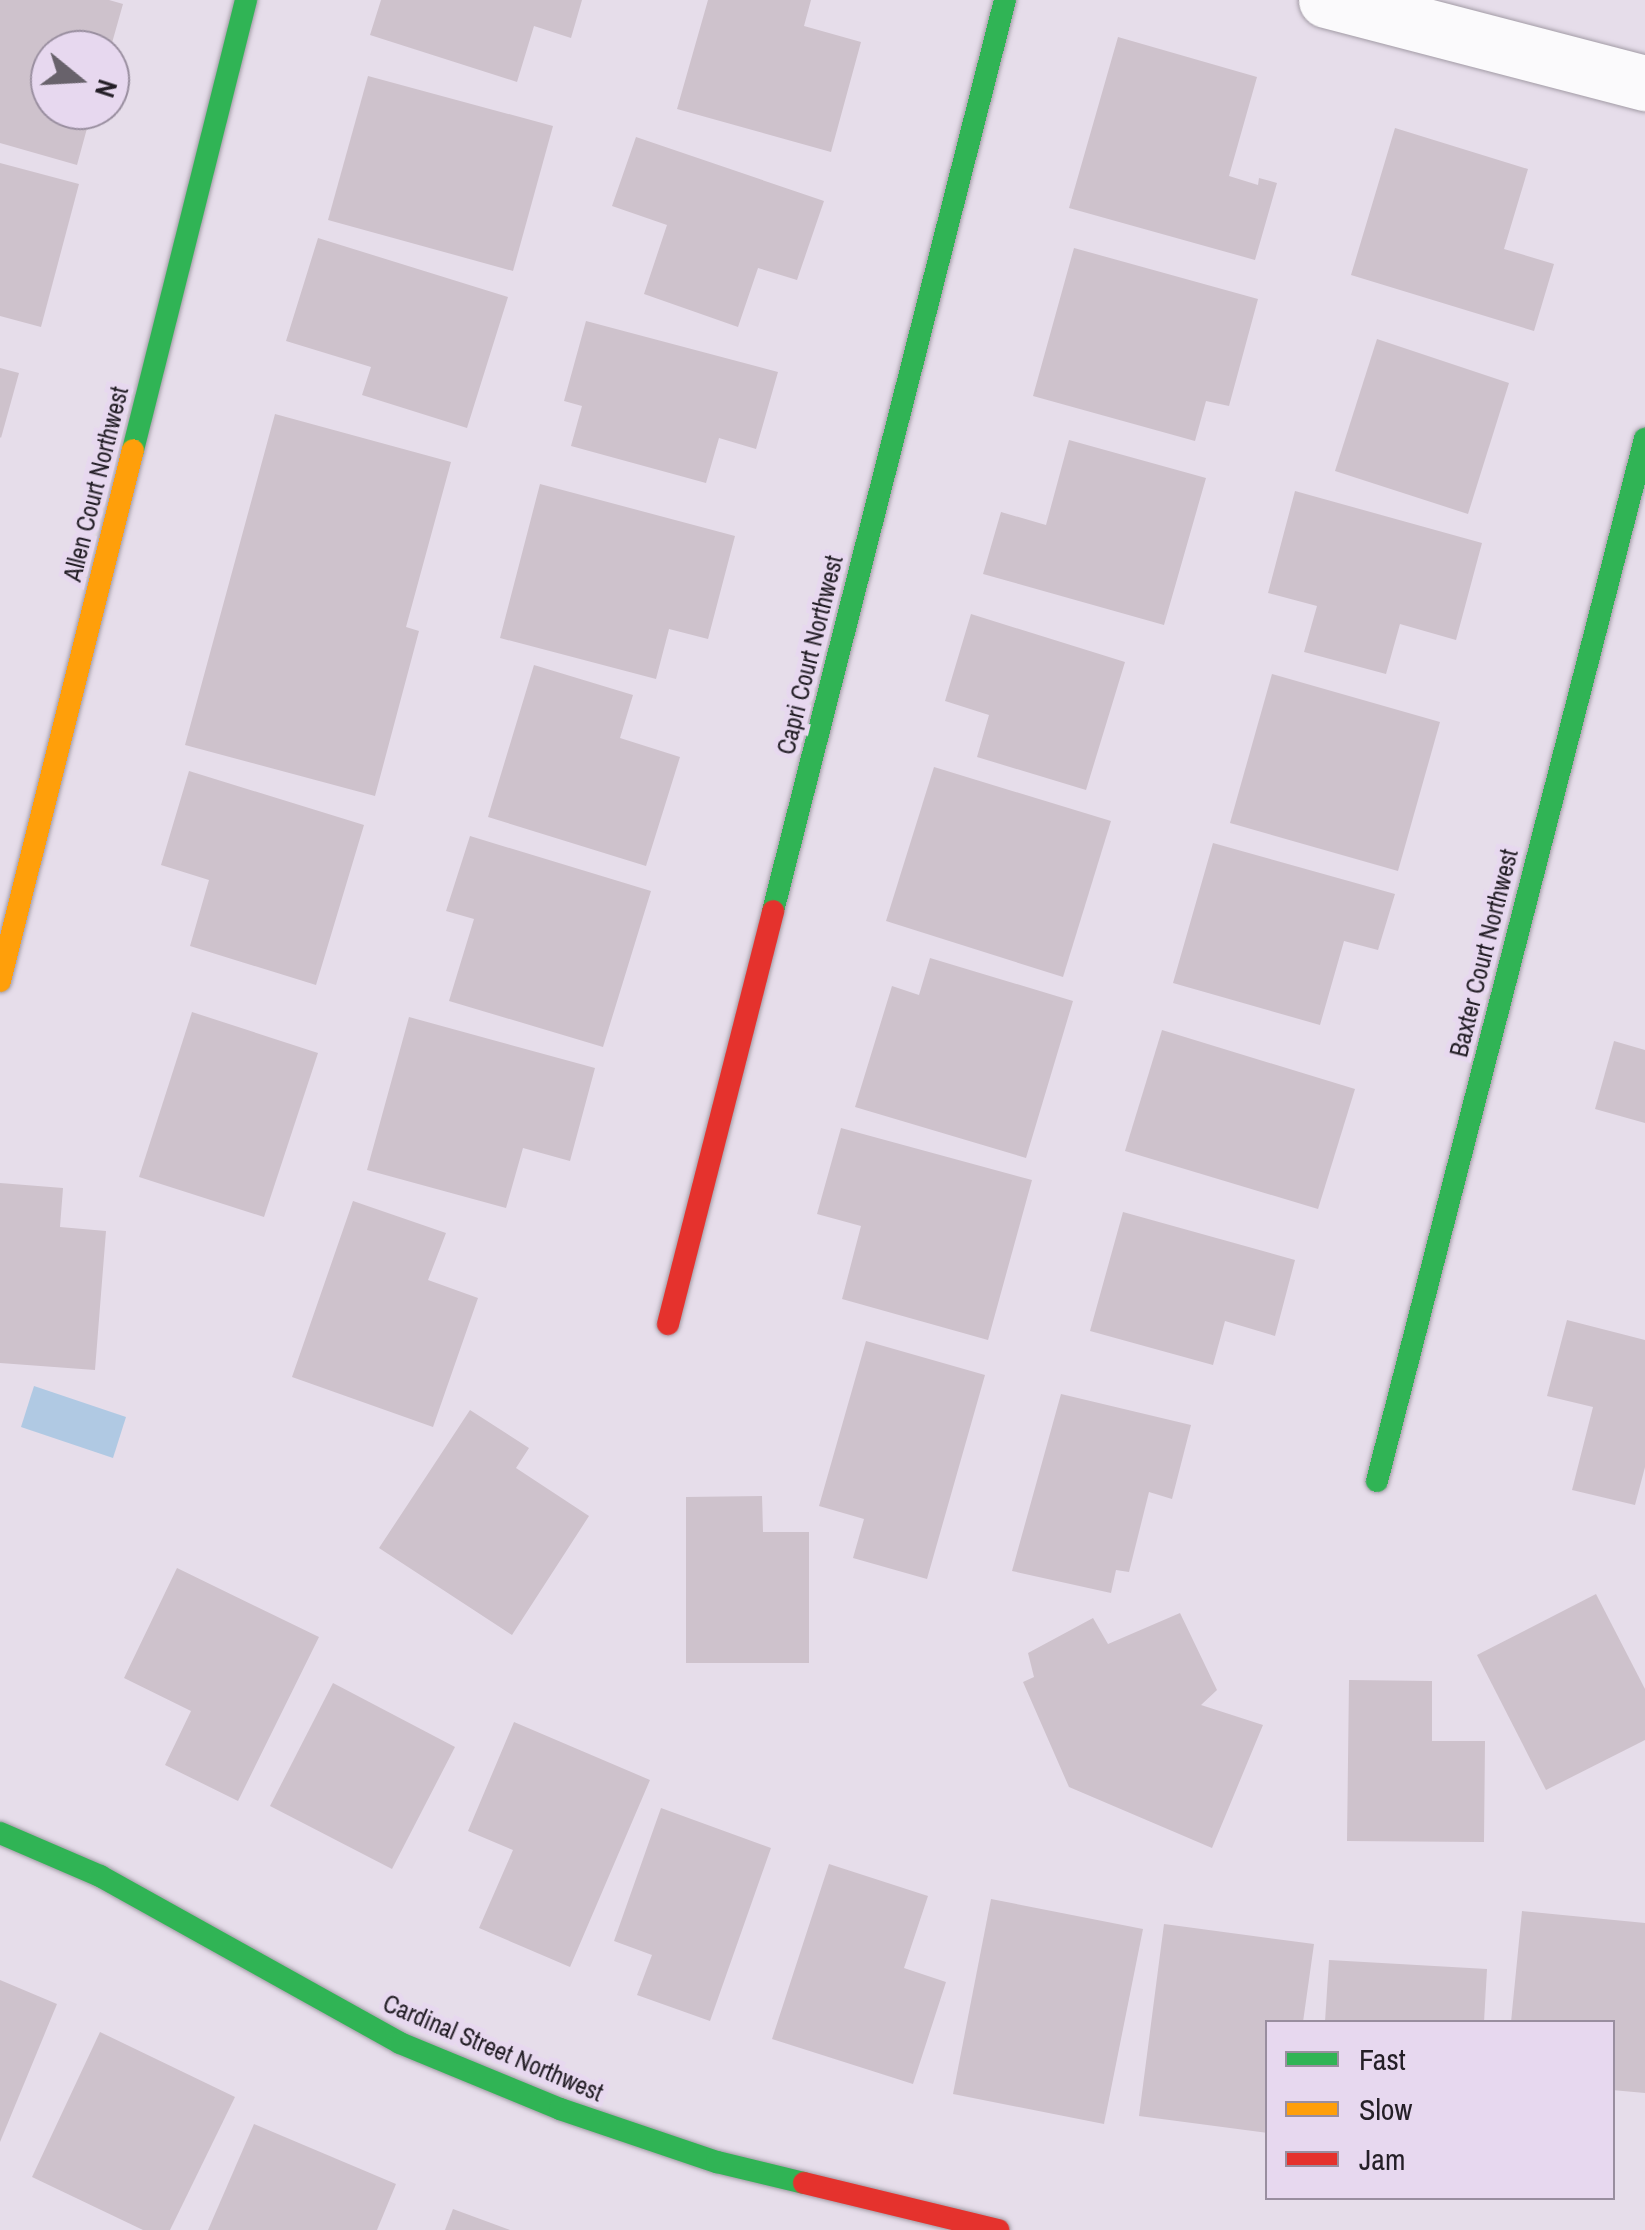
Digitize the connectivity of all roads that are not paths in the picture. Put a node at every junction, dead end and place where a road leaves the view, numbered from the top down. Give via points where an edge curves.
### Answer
1 (246, 0) edge
2 (1005, 0) edge
3 (1326, 0) edge
4 (1645, 83) edge
5 (1645, 439) edge
6 (0, 981) edge
7 (668, 1324) dead end
8 (1377, 1482) dead end
9 (0, 1833) edge
10 (998, 2230) edge

1 - 6 street, Allen Court Northwest
2 - 7 street, Capri Court Northwest
3 - 4 street
5 - 8 street, Baxter Court Northwest
9 - 10 street, Cardinal Street Northwest via 100,1876 400,2043 560,2109 717,2162

